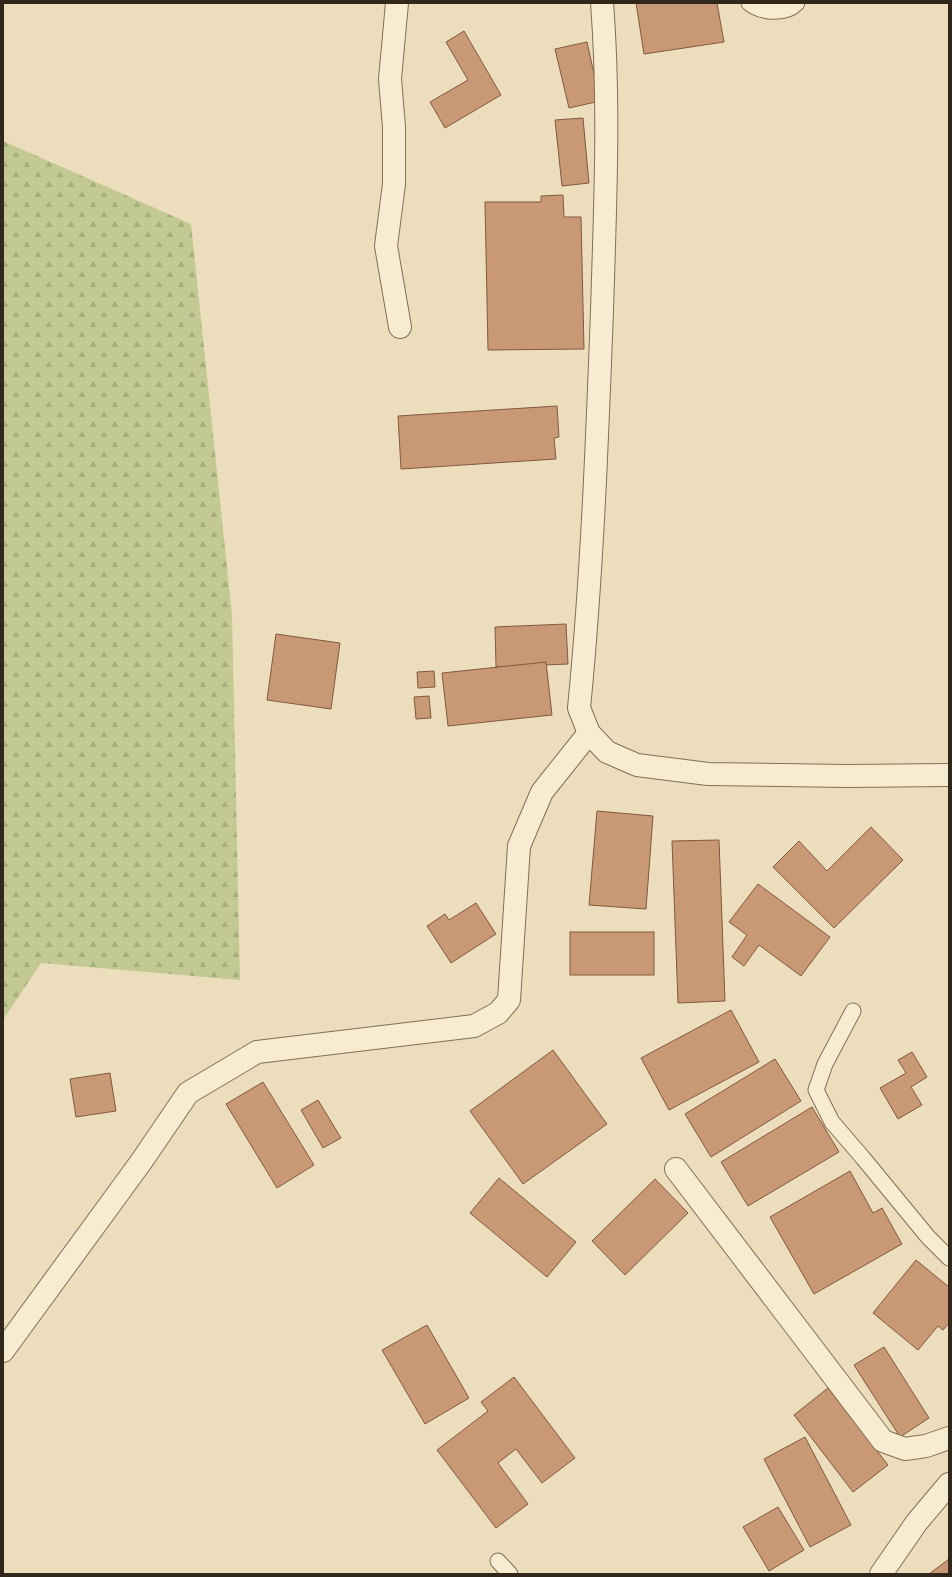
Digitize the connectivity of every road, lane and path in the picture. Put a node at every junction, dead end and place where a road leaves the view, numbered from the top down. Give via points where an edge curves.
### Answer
1 (397, 3) edge
2 (602, 3) edge
3 (749, 3) edge
4 (797, 3) edge
5 (400, 327) dead end
6 (589, 733) junction
7 (949, 775) edge
8 (853, 1011) dead end
9 (676, 1169) dead end
10 (949, 1258) edge
11 (3, 1351) edge
12 (949, 1438) edge
13 (949, 1484) edge
14 (498, 1561) dead end
15 (510, 1574) edge
16 (881, 1574) edge

1 - 5 street via 390,79 394,127 394,184 386,246
2 - 6 street via 606,55 605,217 596,478 579,708
3 - 4 lane via 754,8 779,11 792,8
6 - 7 street via 607,752 637,765 708,774
6 - 11 street via 542,792 519,846 509,1000 498,1013 474,1026 257,1052 188,1093 141,1162
8 - 10 lane via 825,1064 816,1090 832,1122 928,1237
9 - 12 street via 883,1441 905,1449 926,1446
13 - 16 street via 917,1522
14 - 15 lane

